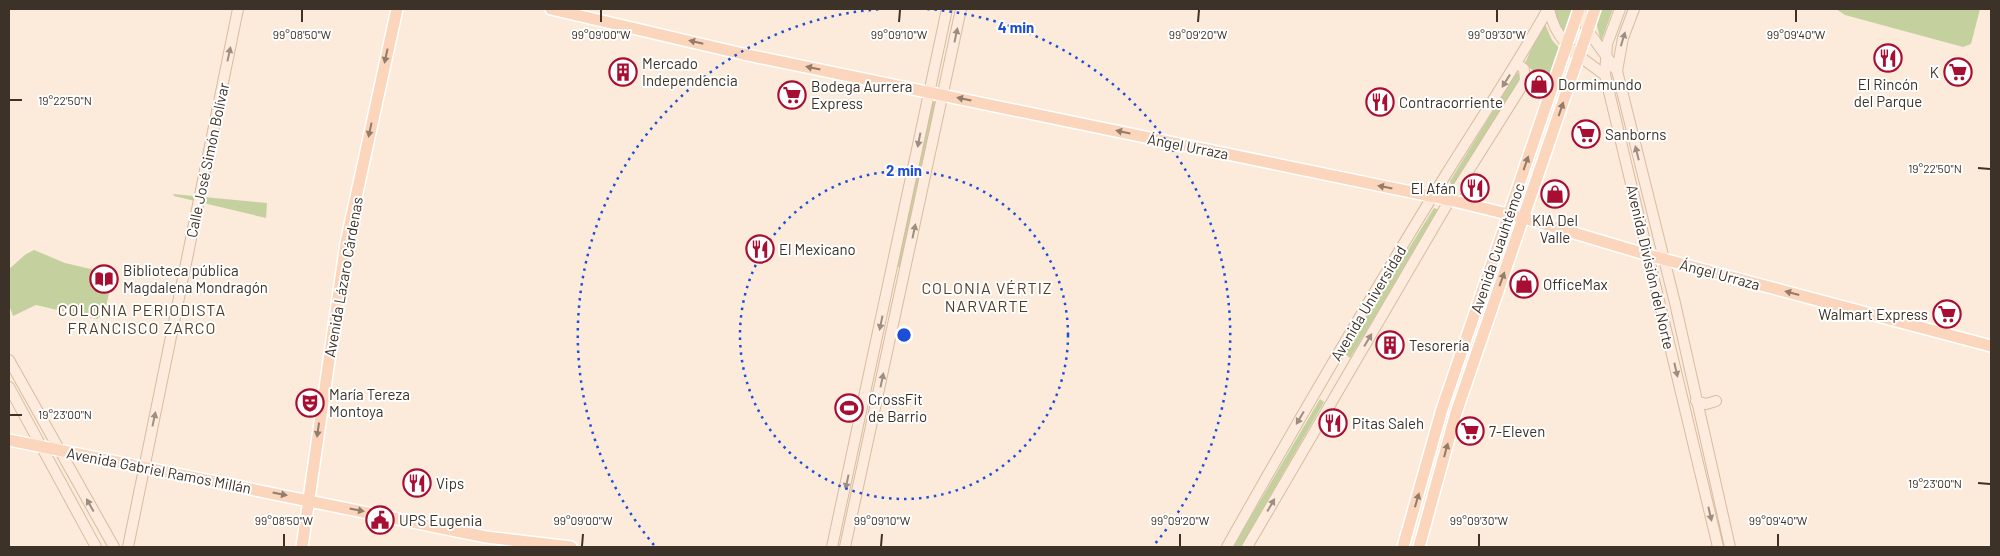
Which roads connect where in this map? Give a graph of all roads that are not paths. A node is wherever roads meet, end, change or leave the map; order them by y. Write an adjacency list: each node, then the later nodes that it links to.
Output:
1 (238, 9): 34 (main road, Calle José Simón Bolívar, one-way to 1)
2 (397, 9): 35 (main road, Avenida Lázaro Cárdenas, one-way to 35)
3 (551, 9): 18 (main road, one-way to 3)
4 (947, 9): 18 (main road)
5 (961, 9): 19 (main road, one-way to 5)
6 (1548, 9): 12 (main road); 15 (main road, Avenida Universidad)
7 (1579, 9): 11 (main road, Avenida División del Norte); 12 (main road, Avenida Cuauhtémoc)
8 (1595, 9): 11 (main road, Avenida Cuauhtémoc)
9 (1620, 9): 13 (main road)
10 (1634, 9): 16 (main road, one-way to 10)
11 (1588, 31): 13 (main road, Avenida División del Norte); 14 (main road, Avenida Cuauhtémoc)
12 (1567, 45): 14 (main road); 22 (main road, Avenida Cuauhtémoc, one-way to 12)
13 (1605, 54): 16 (main road, Avenida División del Norte); 17 (main road)
14 (1579, 56): 17 (main road); 23 (main road, Avenida Cuauhtémoc, one-way to 14)
15 (1517, 63): 20 (main road, Avenida Universidad, one-way to 20); 21 (main road, Avenida Universidad)
16 (1617, 71): 25 (main road, Avenida División del Norte, one-way to 16)
17 (1605, 75): 24 (main road, Avenida División del Norte)
18 (929, 92): 19 (main road, Ángel Urraza); 41 (main road, one-way to 41)
19 (943, 95): 20 (main road, Ángel Urraza, one-way to 19); 42 (main road, one-way to 19)
20 (1433, 197): 21 (main road, Ángel Urraza); 43 (main road, Avenida Universidad, one-way to 43)
21 (1450, 200): 22 (main road, Ángel Urraza); 44 (main road, Avenida Universidad, one-way to 21)
22 (1509, 214): 23 (main road, Ángel Urraza); 45 (main road, Avenida Cuauhtémoc, one-way to 22)
23 (1524, 218): 24 (main road, Ángel Urraza); 46 (main road, Avenida Cuauhtémoc, one-way to 23)
24 (1648, 255): 25 (main road, Ángel Urraza); 47 (main road, Avenida División del Norte, one-way to 47)
25 (1662, 259): 26 (main road, Ángel Urraza, one-way to 25); 29 (main road, Avenida División del Norte)
26 (1991, 346)
27 (9, 360): 33 (main road)
28 (9, 387): 32 (main road)
29 (1696, 400): 30 (main road); 48 (main road, Avenida División del Norte)
30 (1716, 401)
31 (9, 440): 32 (main road, Avenida Gabriel Ramos Millán)
32 (42, 447): 33 (main road, Avenida Gabriel Ramos Millán); 36 (main road)
33 (59, 450): 34 (main road, Avenida Gabriel Ramos Millán); 37 (main road, one-way to 33)
34 (144, 467): 35 (main road, Avenida Gabriel Ramos Millán, one-way to 35); 38 (main road, Calle José Simón Bolívar)
35 (309, 500): 39 (main road, Avenida Lázaro Cárdenas); 40 (main road, Avenida Gabriel Ramos Millán, one-way to 40)
36 (96, 547)
37 (114, 547)
38 (128, 547)
39 (302, 547)
40 (571, 547)
41 (832, 547)
42 (846, 547)
43 (1227, 547)
44 (1247, 547)
45 (1403, 547)
46 (1419, 547)
47 (1718, 547)
48 (1730, 547)

